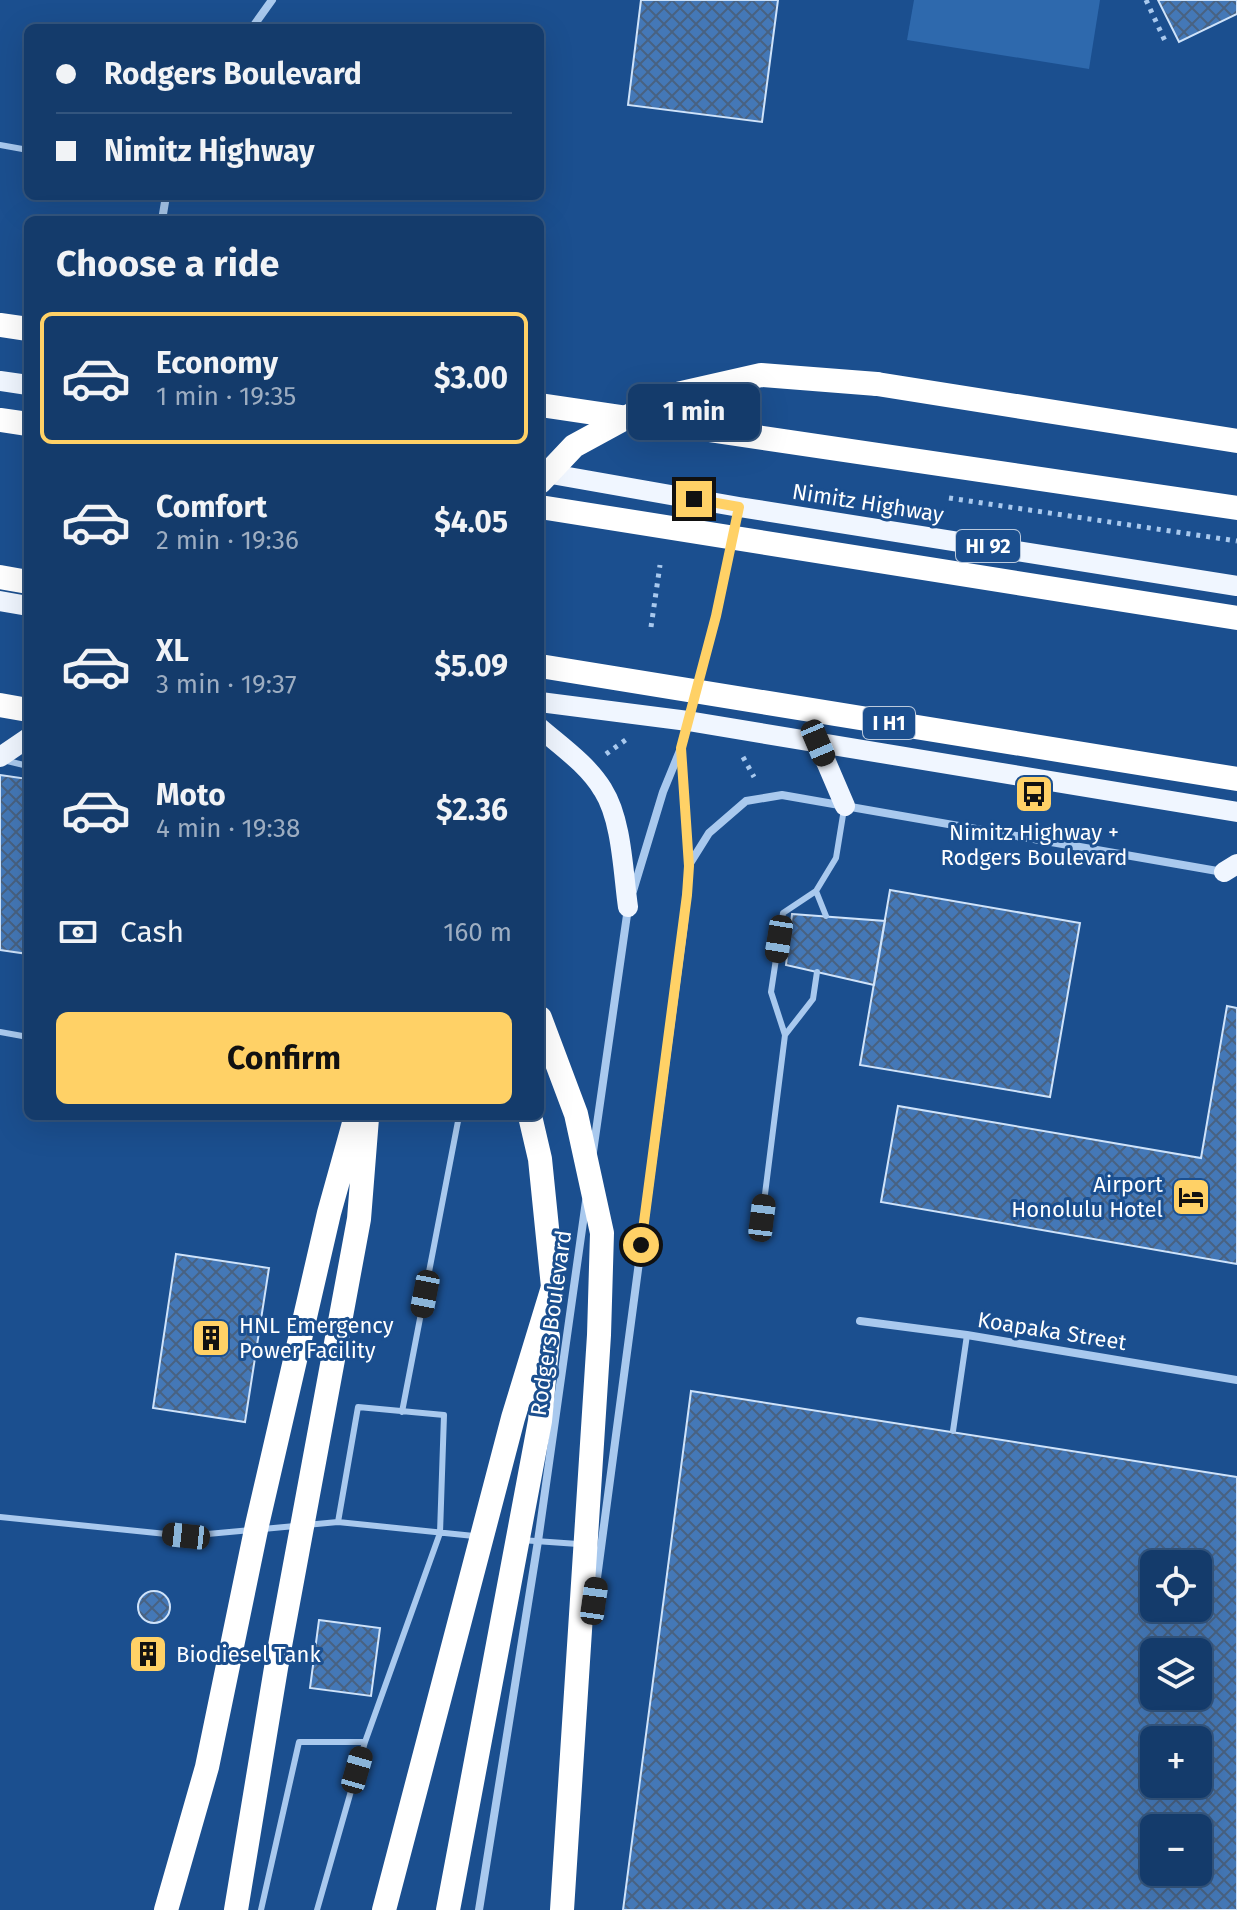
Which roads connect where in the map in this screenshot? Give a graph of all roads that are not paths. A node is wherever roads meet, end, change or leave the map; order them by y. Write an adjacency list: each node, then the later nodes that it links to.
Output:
1 (272, 0): 2 (street)
2 (255, 24)
3 (0, 145): 4 (lane)
4 (24, 149)
5 (0, 325): 6 (highway)
6 (24, 328)
7 (0, 381): 8 (main road)
8 (24, 384)
9 (544, 406): 17 (highway)
10 (0, 420): 11 (highway)
11 (24, 423)
12 (1237, 441): 14 (highway, bridge)
13 (544, 473): 15 (main road, Nimitz Highway / HI 92)
14 (544, 478)
15 (739, 507): 21 (main road, Nimitz Highway / HI 92); 29 (street, Rodgers Boulevard)
16 (544, 508): 24 (highway, bridge)
17 (1237, 508)
18 (24, 568): 19 (main road)
19 (0, 578): 20 (highway, bridge)
20 (24, 581)
21 (1237, 586)
22 (0, 601): 23 (main road)
23 (24, 605)
24 (1237, 618)
25 (544, 667): 36 (highway, I H1, bridge)
26 (544, 703): 29 (main road)
27 (0, 705): 28 (highway)
28 (24, 709)
29 (688, 721): 32 (main road); 33 (street, Rodgers Boulevard)
30 (544, 731): 42 (main road)
31 (24, 741): 34 (main road)
32 (818, 743): 37 (main road); 38 (main road)
33 (681, 748): 39 (street, Rodgers Boulevard); 42 (street, Rodgers Boulevard)
34 (0, 758): 35 (lane)
35 (24, 765)
36 (1237, 779)
37 (845, 806): 39 (street); 40 (street); 41 (lane)
38 (1237, 812)
39 (689, 866): 66 (street, Rodgers Boulevard)
40 (1233, 870)
41 (816, 891): 43 (lane); 47 (lane)
42 (628, 907): 65 (street, Rodgers Boulevard)
43 (826, 916)
44 (817, 972): 47 (lane)
45 (544, 1029): 68 (highway, bridge)
46 (0, 1032): 48 (lane)
47 (785, 1035): 53 (lane)
48 (24, 1036)
49 (355, 1120): 69 (highway, bridge)
50 (367, 1120): 70 (highway, bridge)
51 (458, 1120): 58 (lane)
52 (531, 1120): 54 (highway)
53 (762, 1218)
54 (553, 1287): 73 (highway, bridge); 74 (highway, bridge)
55 (860, 1321): 56 (street, Koapaka Street)
56 (967, 1335): 57 (street, Koapaka Street); 59 (lane)
57 (1237, 1380)
58 (402, 1412): 61 (lane); 62 (lane)
59 (953, 1431)
60 (0, 1517): 61 (lane)
61 (338, 1522): 62 (lane)
62 (440, 1533): 63 (lane); 67 (lane)
63 (495, 1538)
64 (509, 1539): 65 (lane)
65 (538, 1541): 66 (lane); 75 (street, Rodgers Boulevard)
66 (602, 1545): 68 (street, Rodgers Boulevard)
67 (365, 1742): 71 (lane); 72 (lane)
68 (557, 1902)
69 (166, 1910)
70 (236, 1910)
71 (261, 1910)
72 (317, 1910)
73 (384, 1910)
74 (448, 1910)
75 (479, 1910)

